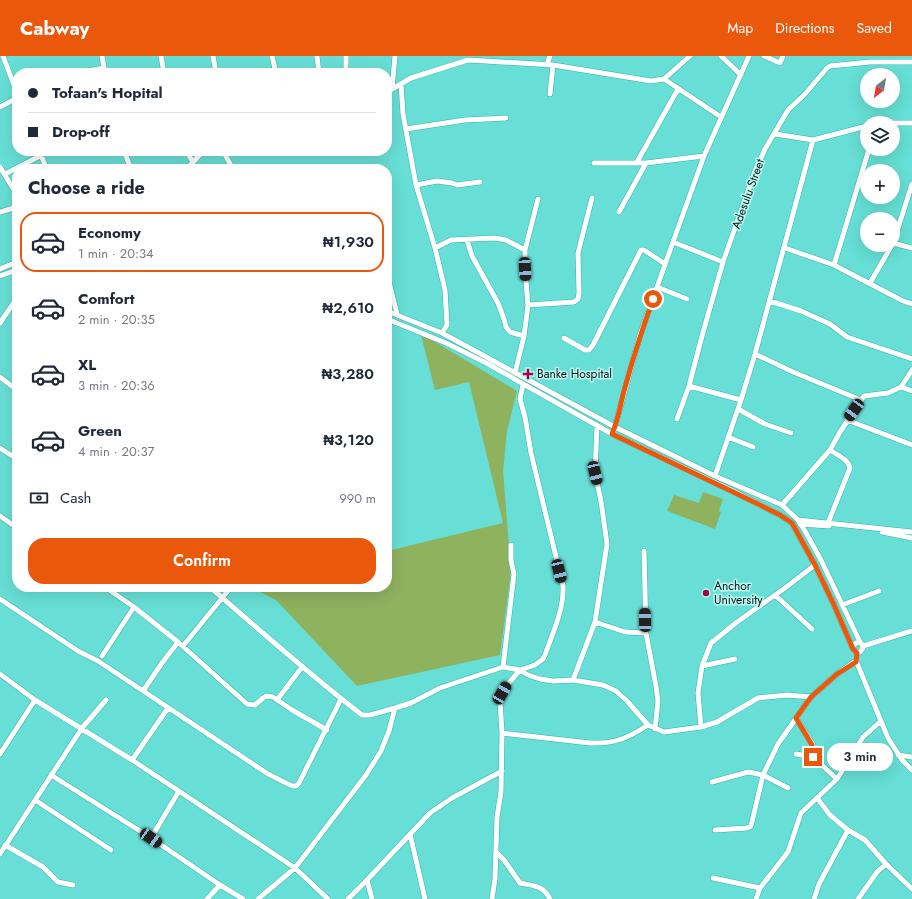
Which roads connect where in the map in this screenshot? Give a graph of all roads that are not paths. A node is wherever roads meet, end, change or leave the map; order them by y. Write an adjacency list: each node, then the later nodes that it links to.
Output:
1 (3, 56): 28 (street)
2 (102, 56): 19 (street)
3 (161, 56): 20 (street)
4 (213, 56): 21 (street)
5 (272, 56): 22 (street)
6 (317, 56): 23 (street)
7 (346, 56): 24 (street)
8 (394, 56): 25 (street)
9 (550, 56): 17 (street)
10 (690, 56): 27 (street)
11 (721, 56): 26 (street)
12 (750, 56): 26 (street)
13 (764, 56): 14 (street)
14 (783, 56)
15 (499, 58): 17 (street); 29 (street)
16 (912, 62): 41 (street, Adesulu Street)
17 (547, 64): 18 (street)
18 (553, 65): 27 (street); 32 (street)
19 (104, 68)
20 (163, 68)
21 (215, 68)
22 (275, 68)
23 (318, 68)
24 (346, 68)
25 (392, 74)
26 (741, 75): 35 (street)
27 (664, 79): 30 (street)
28 (12, 80)
29 (401, 84): 31 (street); 40 (street)
30 (678, 89): 35 (street); 49 (street)
31 (392, 90)
32 (550, 94)
33 (12, 101): 34 (street)
34 (0, 108)
35 (721, 117): 46 (street)
36 (506, 118): 40 (street)
37 (900, 123): 38 (street)
38 (912, 123)
39 (860, 128): 42 (street)
40 (406, 129): 58 (street)
41 (775, 134): 42 (street); 75 (street, Adesulu Street)
42 (813, 140): 71 (street)
43 (36, 156): 52 (street)
44 (189, 156): 48 (street)
45 (198, 156): 48 (street)
46 (704, 156): 51 (street); 68 (street)
47 (867, 156): 78 (street)
48 (193, 162)
49 (637, 162): 50 (street); 51 (street)
50 (594, 163)
51 (646, 163): 65 (street)
52 (22, 164)
53 (0, 166): 55 (street)
54 (12, 170): 55 (street)
55 (5, 174): 59 (street)
56 (480, 182): 58 (street)
57 (912, 184): 60 (street)
58 (416, 185): 70 (street)
59 (12, 186)
60 (911, 193): 66 (street)
61 (592, 198): 89 (street)
62 (538, 199): 73 (street)
63 (12, 208): 64 (street)
64 (0, 212)
65 (619, 212)
66 (900, 224)
67 (467, 240): 70 (street); 73 (street); 95 (street)
68 (673, 242): 75 (street); 77 (street)
69 (900, 245): 72 (street)
70 (435, 248): 94 (street)
71 (785, 248): 78 (street); 86 (street)
72 (912, 248)
73 (525, 250): 89 (street)
74 (888, 252): 82 (street)
75 (724, 262): 104 (street, Adesulu Street)
76 (12, 264): 79 (street)
77 (665, 264): 83 (street); 96 (street)
78 (834, 265): 82 (street)
79 (0, 269)
80 (12, 272): 81 (street)
81 (0, 276)
82 (870, 283): 88 (street)
83 (657, 287): 85 (street); 113 (street)
84 (392, 294): 91 (street)
85 (687, 299)
86 (770, 301): 97 (street); 98 (street)
87 (12, 304): 93 (street)
88 (912, 304)
89 (528, 305): 95 (street)
90 (392, 312): 91 (street)
91 (397, 314): 94 (street)
92 (392, 321): 102 (street)
93 (0, 323)
94 (442, 333): 100 (street)
95 (524, 336): 100 (street)
96 (564, 338)
97 (755, 354): 107 (street); 108 (street)
98 (912, 359)
99 (912, 370): 105 (street)
100 (515, 373): 113 (street)
101 (0, 378): 103 (street)
102 (523, 385): 112 (street); 157 (street)
103 (12, 386)
104 (689, 386): 107 (street); 110 (street, Adesulu Street)
105 (901, 387): 106 (street); 108 (street)
106 (912, 391)
107 (741, 400): 109 (street)
108 (861, 400): 111 (street)
109 (738, 409): 114 (street); 116 (street)
110 (677, 419)
111 (847, 420): 117 (street); 120 (street)
112 (597, 426): 115 (street); 142 (street)
113 (615, 427): 115 (street); 122 (street)
114 (791, 433)
115 (612, 434): 132 (street)
116 (728, 437): 118 (street); 122 (street)
117 (912, 445)
118 (753, 446)
119 (0, 448): 121 (street)
120 (830, 450): 123 (street); 126 (street)
121 (12, 456)
122 (715, 476): 123 (street)
123 (782, 506): 125 (street)
124 (0, 516): 127 (street)
125 (799, 522): 126 (street); 129 (street); 140 (street)
126 (828, 523): 128 (street)
127 (12, 524)
128 (912, 532)
129 (912, 538)
130 (511, 546): 155 (street)
131 (644, 551): 145 (street)
132 (815, 565): 137 (street); 149 (street)
133 (879, 591): 140 (street)
134 (112, 592): 141 (street)
135 (215, 592): 138 (street)
136 (227, 592): 138 (street)
137 (775, 595): 143 (street); 154 (street)
138 (222, 598): 148 (street); 156 (street)
139 (0, 599): 160 (street)
140 (842, 605): 147 (street)
141 (134, 607): 146 (street); 151 (street)
142 (595, 622): 145 (street); 159 (street)
143 (812, 629)
144 (912, 631): 147 (street)
145 (646, 633): 173 (street)
146 (178, 642): 148 (street); 160 (street)
147 (862, 644): 149 (street); 150 (street)
148 (183, 646): 165 (street)
149 (853, 646): 150 (street)
150 (857, 653): 153 (street)
151 (102, 656)
152 (735, 659): 154 (street)
153 (856, 662): 161 (street); 169 (street)
154 (702, 666): 171 (street)
155 (503, 667): 157 (street); 167 (street)
156 (302, 668): 162 (street); 165 (street)
157 (520, 670): 159 (street); 175 (street)
158 (0, 674): 163 (street)
159 (573, 680): 170 (street)
160 (143, 691): 166 (street)
161 (811, 697): 168 (street); 171 (street)
162 (341, 699): 167 (street); 174 (street)
163 (35, 700): 172 (street); 176 (street)
164 (106, 700): 172 (street)
165 (277, 700): 174 (street)
166 (168, 708): 174 (street); 181 (street)
167 (395, 708): 201 (street)
168 (796, 718): 179 (street); 185 (street)
169 (881, 721): 178 (street); 186 (street)
170 (648, 725): 173 (street); 175 (street)
171 (701, 727): 173 (street)
172 (82, 728): 181 (street); 184 (street)
173 (655, 729)
174 (326, 730)
175 (502, 733): 183 (street)
176 (0, 754)
177 (796, 754): 179 (street)
178 (898, 755): 180 (street); 182 (street)
179 (813, 757): 186 (street)
180 (912, 757)
181 (132, 760): 189 (street)
182 (912, 770)
183 (502, 771): 194 (street); 198 (street)
184 (52, 775): 191 (street); 195 (street)
185 (763, 775): 187 (street); 188 (street); 192 (street)
186 (837, 779): 190 (street)
187 (712, 782)
188 (788, 788)
189 (179, 791): 195 (street); 201 (street)
190 (817, 798): 193 (street); 206 (street)
191 (35, 800): 196 (street); 197 (street)
192 (715, 830)
193 (848, 830): 200 (street); 218 (street)
194 (410, 834): 203 (street); 214 (street)
195 (151, 838): 205 (street)
196 (5, 845): 199 (street); 204 (street)
197 (111, 850)
198 (496, 852): 215 (street); 216 (street)
199 (0, 854)
200 (886, 864): 207 (street); 219 (street)
201 (295, 868): 210 (street); 211 (street)
202 (713, 878): 206 (street)
203 (367, 880): 212 (street); 213 (street)
204 (73, 885)
205 (220, 885): 208 (street); 209 (street)
206 (760, 888): 217 (street)
207 (912, 888)
208 (207, 899)
209 (243, 899)
210 (258, 899)
211 (328, 899)
212 (348, 899)
213 (372, 899)
214 (425, 899)
215 (492, 899)
216 (550, 899)
217 (756, 899)
218 (814, 899)
219 (858, 899)

